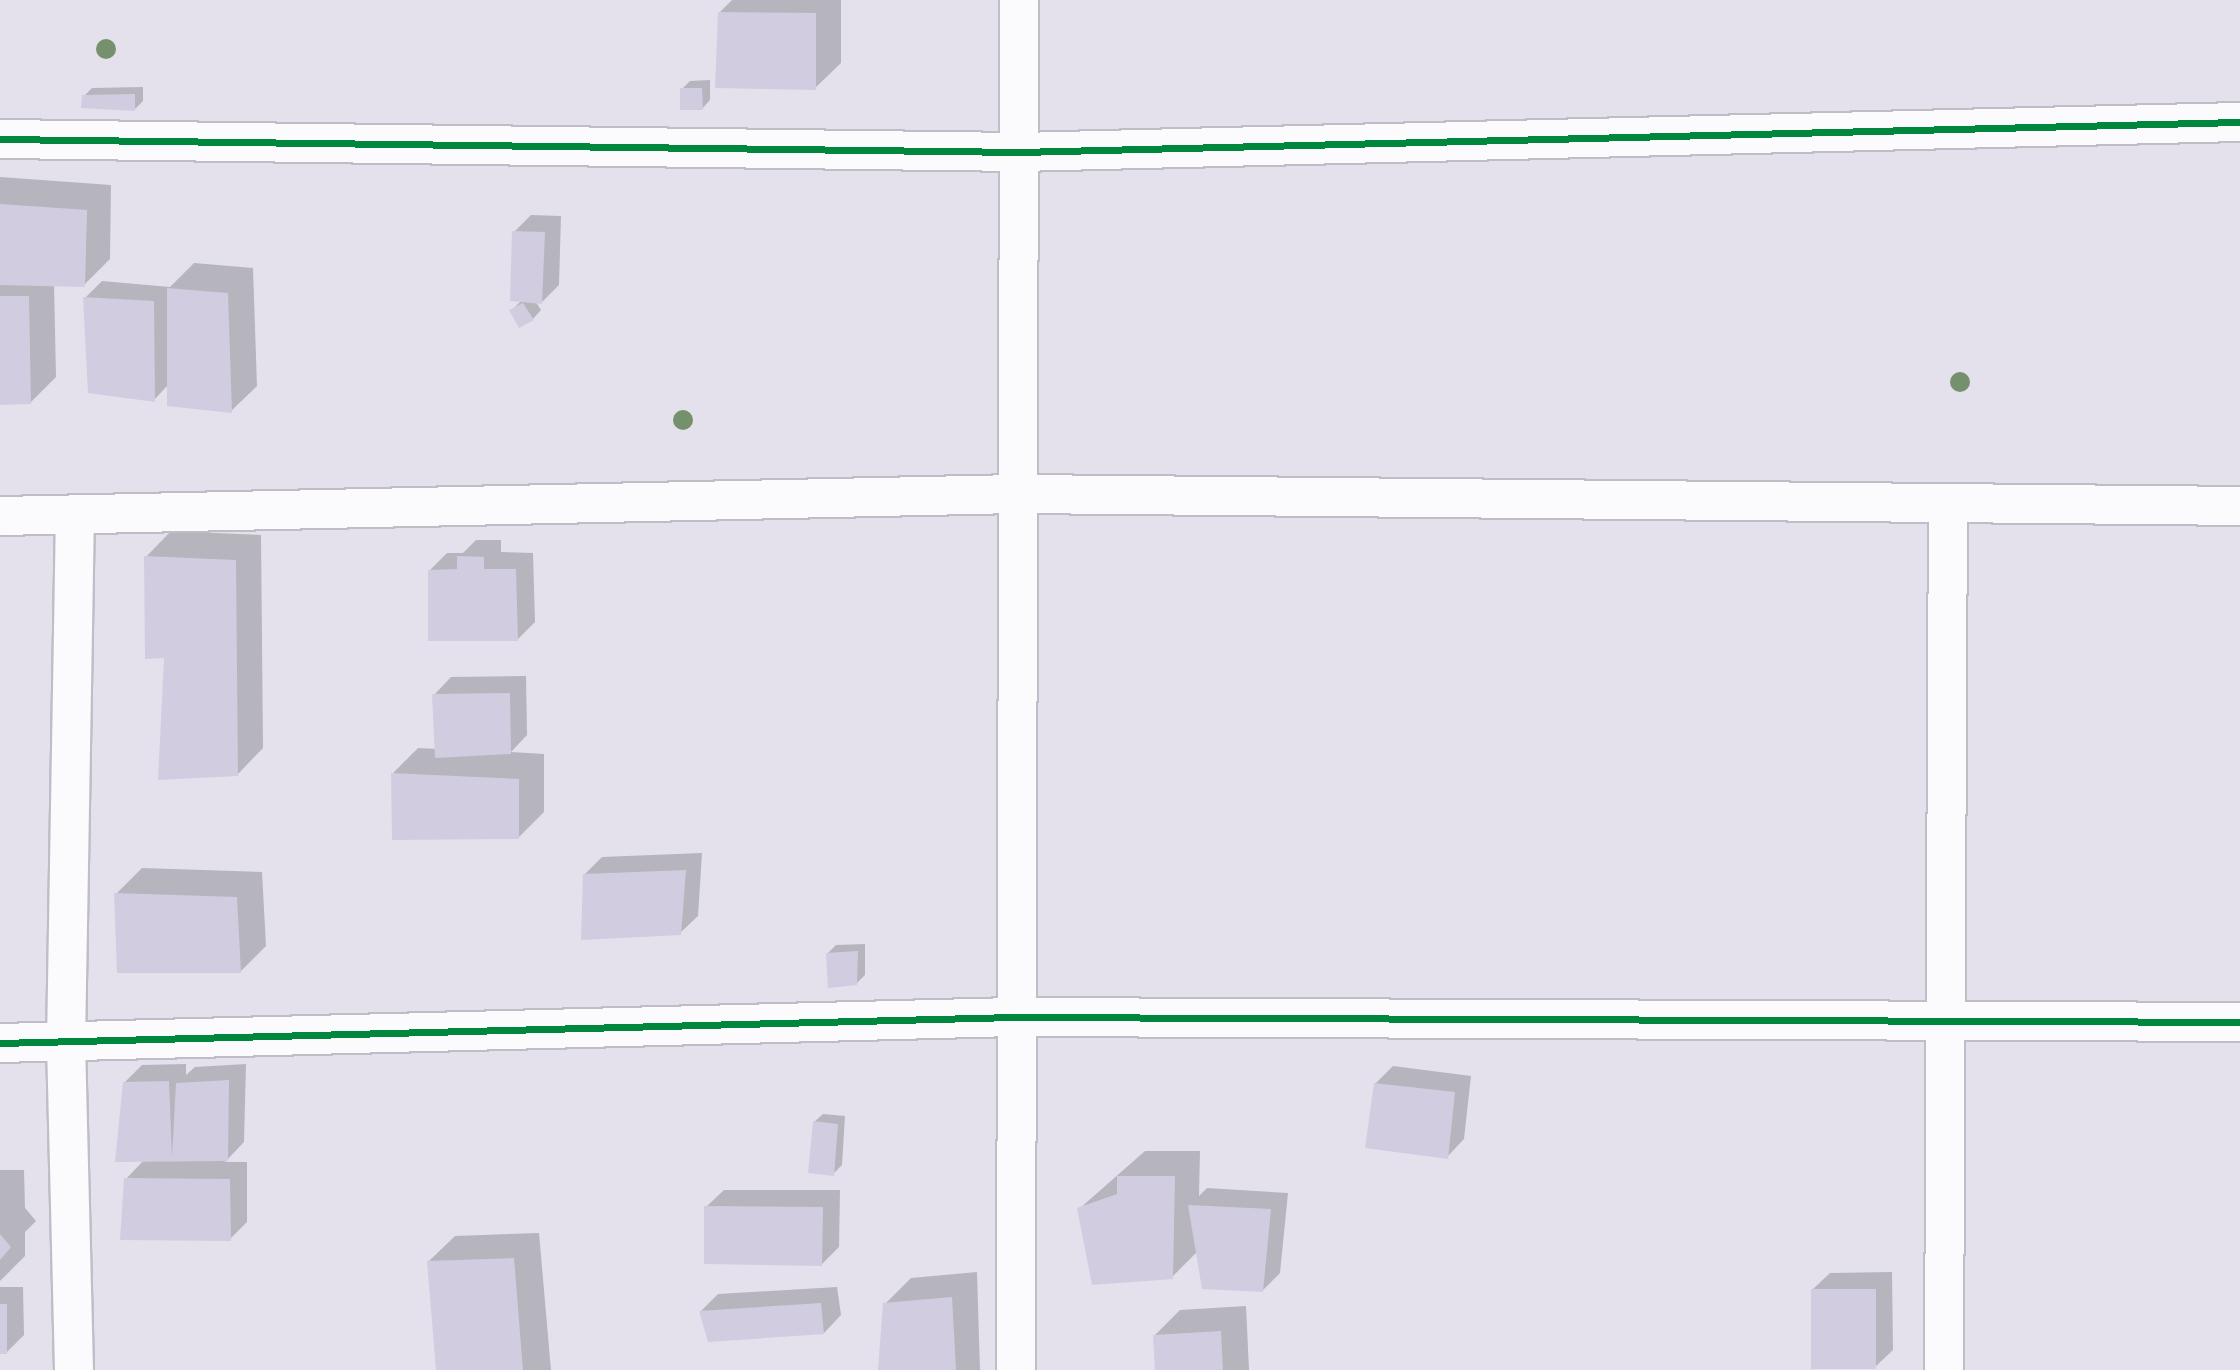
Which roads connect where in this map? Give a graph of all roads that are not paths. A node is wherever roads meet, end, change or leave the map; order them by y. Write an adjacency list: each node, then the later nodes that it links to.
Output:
1 (1018, 0): 4 (street)
2 (2240, 122): 4 (street)
3 (0, 139): 4 (street)
4 (1020, 152): 5 (street)
5 (1020, 494): 6 (street); 8 (street); 10 (street)
6 (1948, 503): 7 (street); 11 (street)
7 (2240, 506)
8 (75, 514): 9 (street); 14 (street)
9 (0, 516)
10 (1014, 1017): 11 (street); 14 (street); 16 (street)
11 (1949, 1021): 12 (street); 17 (street)
12 (2240, 1022)
13 (0, 1043): 14 (street)
14 (66, 1043): 15 (street)
15 (75, 1370)
16 (1016, 1370)
17 (1944, 1370)

